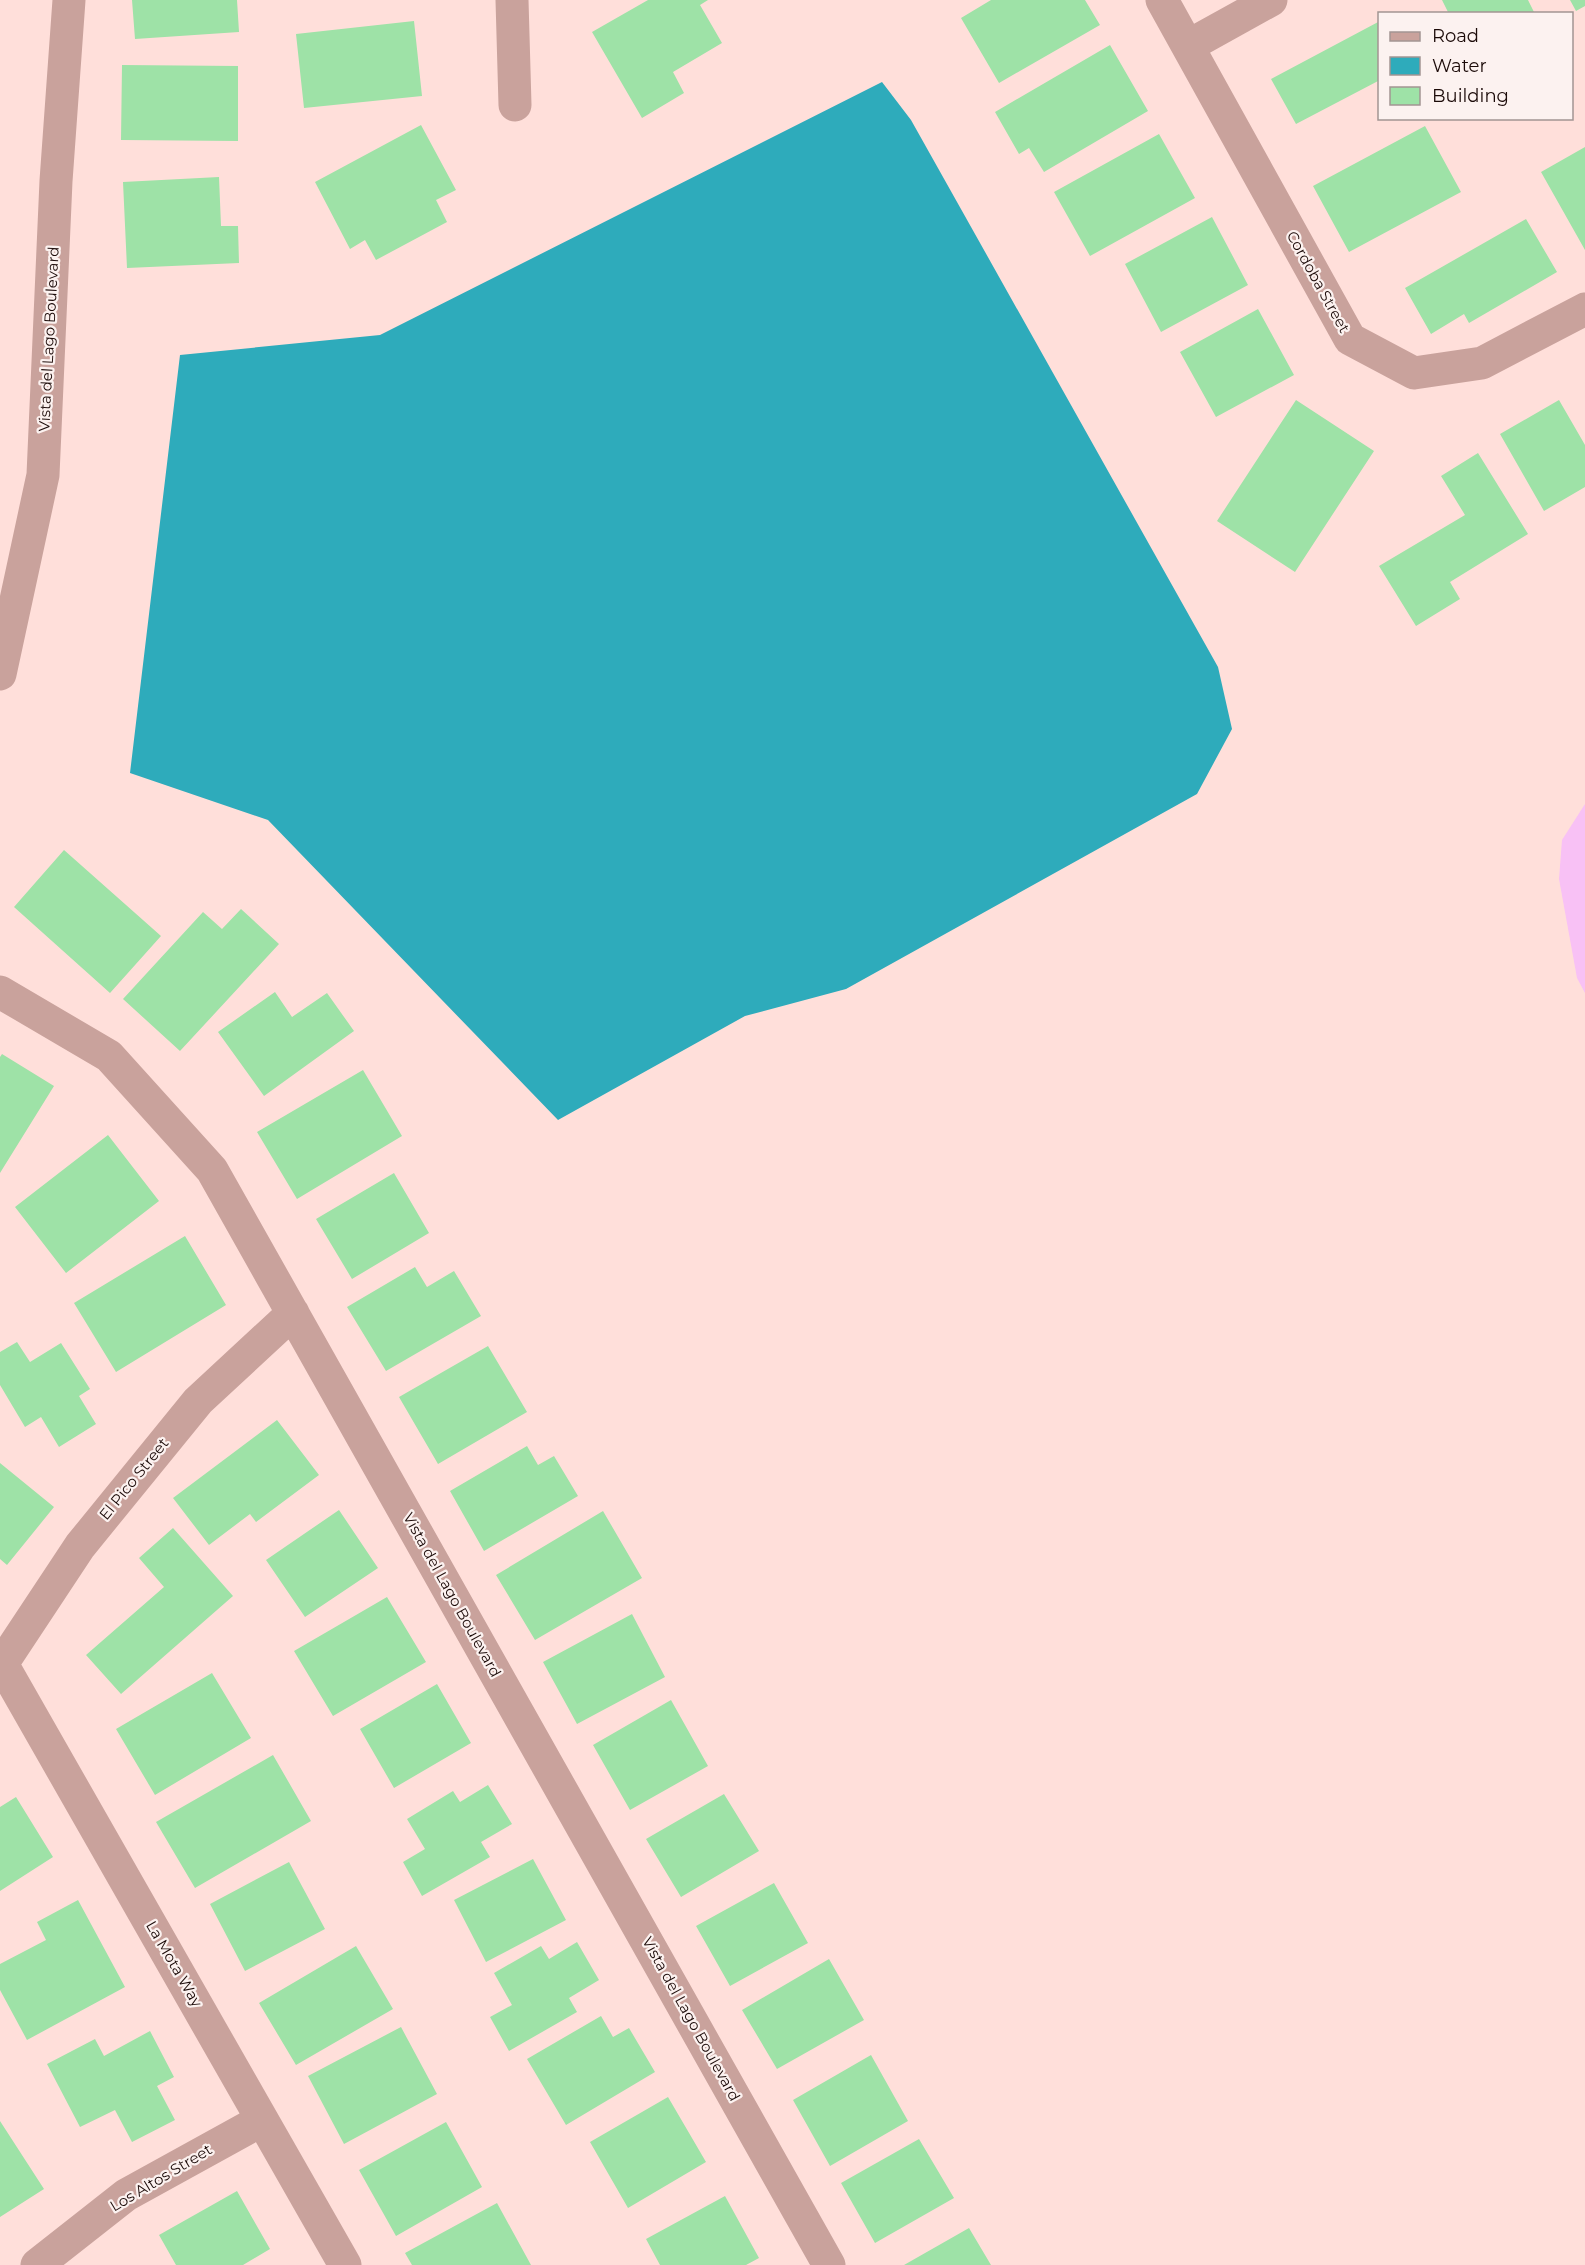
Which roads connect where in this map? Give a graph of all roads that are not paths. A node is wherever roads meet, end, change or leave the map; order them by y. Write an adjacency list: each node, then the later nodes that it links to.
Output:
1 (69, 0): 8 (street, Vista del Lago Boulevard)
2 (512, 0): 6 (street)
3 (1162, 0): 5 (street, Cordoba Street)
4 (1271, 0): 5 (street)
5 (1188, 46): 7 (street, Cordoba Street)
6 (515, 105)
7 (1585, 309)
8 (0, 674)
9 (0, 992): 10 (street, Vista del Lago Boulevard)
10 (293, 1313): 11 (street, El Pico Street); 15 (street, Vista del Lago Boulevard)
11 (1, 1665): 12 (street, La Mota Way)
12 (262, 2120): 13 (street, Los Altos Street); 14 (street, La Mota Way)
13 (37, 2265)
14 (345, 2265)
15 (830, 2265)

